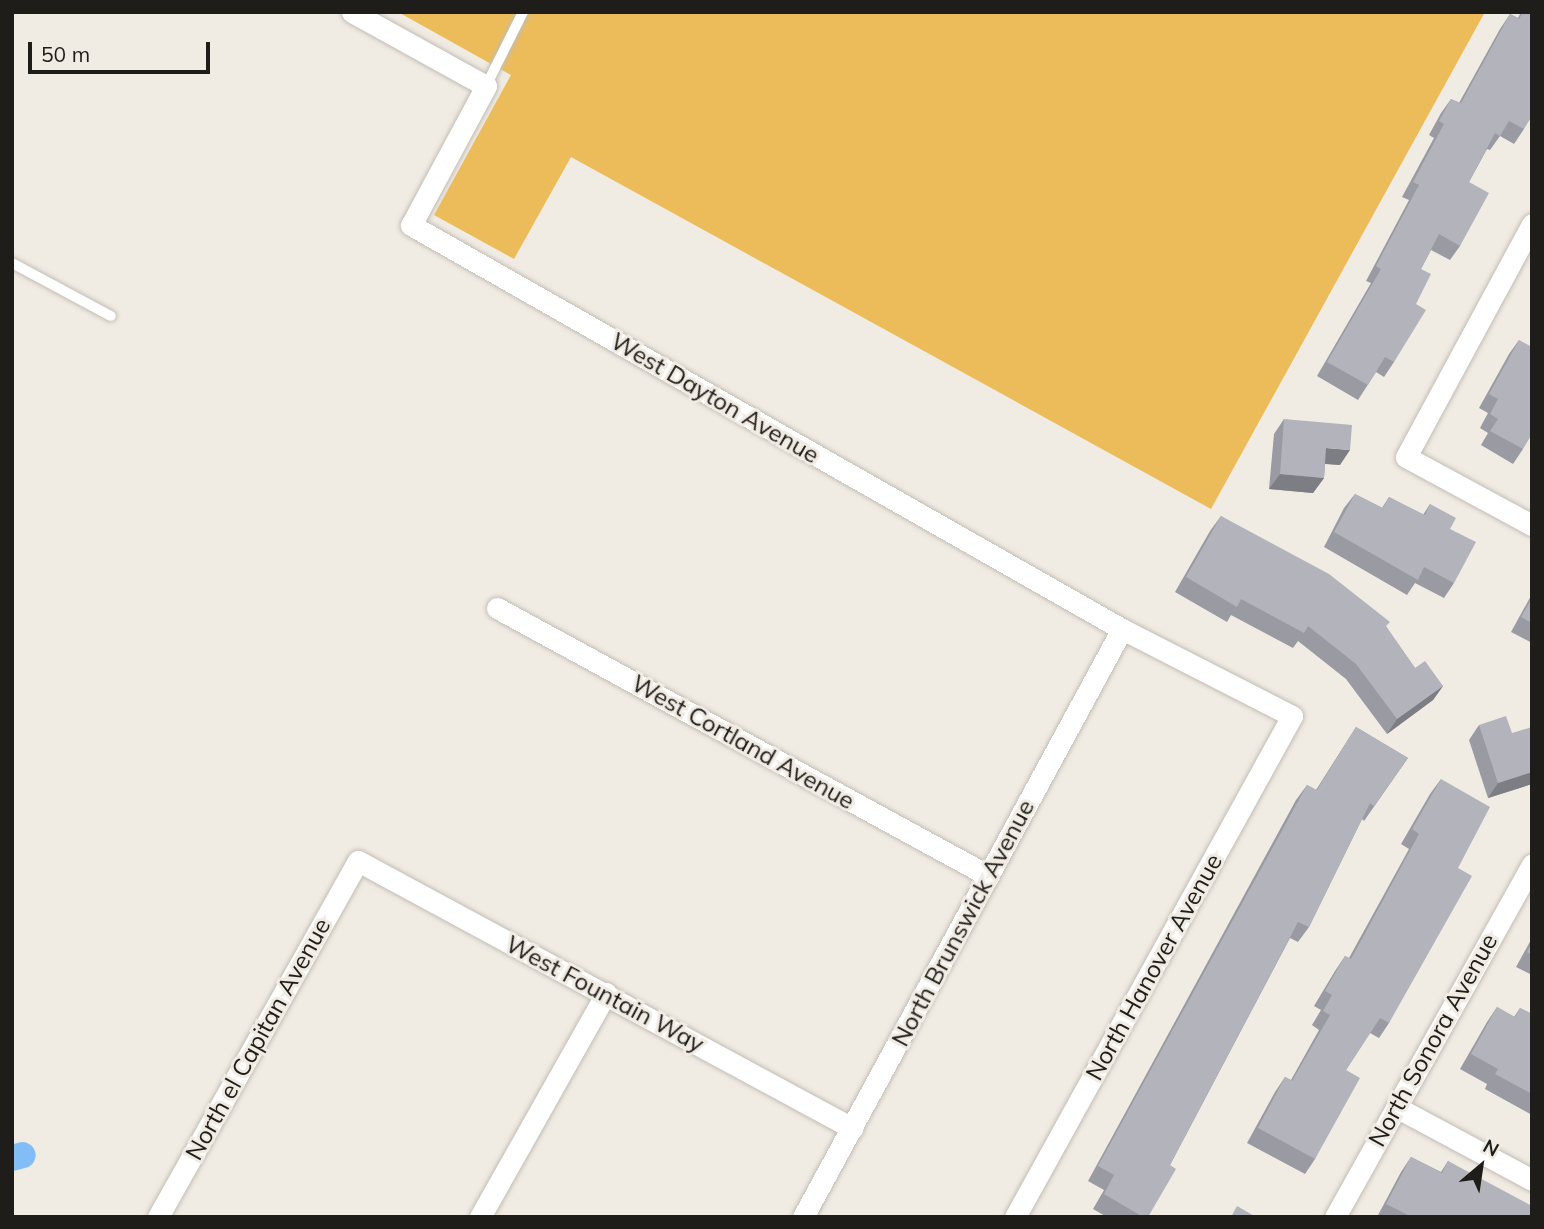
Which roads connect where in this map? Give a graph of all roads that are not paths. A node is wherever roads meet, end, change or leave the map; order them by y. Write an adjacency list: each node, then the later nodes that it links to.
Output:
1 (352, 12): 3 (street)
2 (523, 12): 3 (lane)
3 (485, 86): 9 (street, West Dayton Avenue)
4 (1532, 224): 7 (street)
5 (12, 262): 6 (lane)
6 (111, 316)
7 (1532, 525)
8 (497, 608): 13 (street, West Cortland Avenue)
9 (1122, 629): 10 (street, West Dayton Avenue); 13 (street, North Brunswick Avenue)
10 (1292, 716): 18 (street, North Hanover Avenue)
11 (358, 861): 14 (street, West Fountain Way); 19 (street, North el Capitan Avenue)
12 (1532, 864): 15 (street, North Sonora Avenue)
13 (989, 877): 16 (street, North Brunswick Avenue)
14 (606, 993): 16 (street, West Fountain Way); 20 (street)
15 (1396, 1107): 17 (street); 22 (street, North Sonora Avenue)
16 (852, 1128): 21 (street, North Brunswick Avenue)
17 (1532, 1180)
18 (1023, 1214)
19 (158, 1217)
20 (480, 1217)
21 (803, 1217)
22 (1335, 1217)

